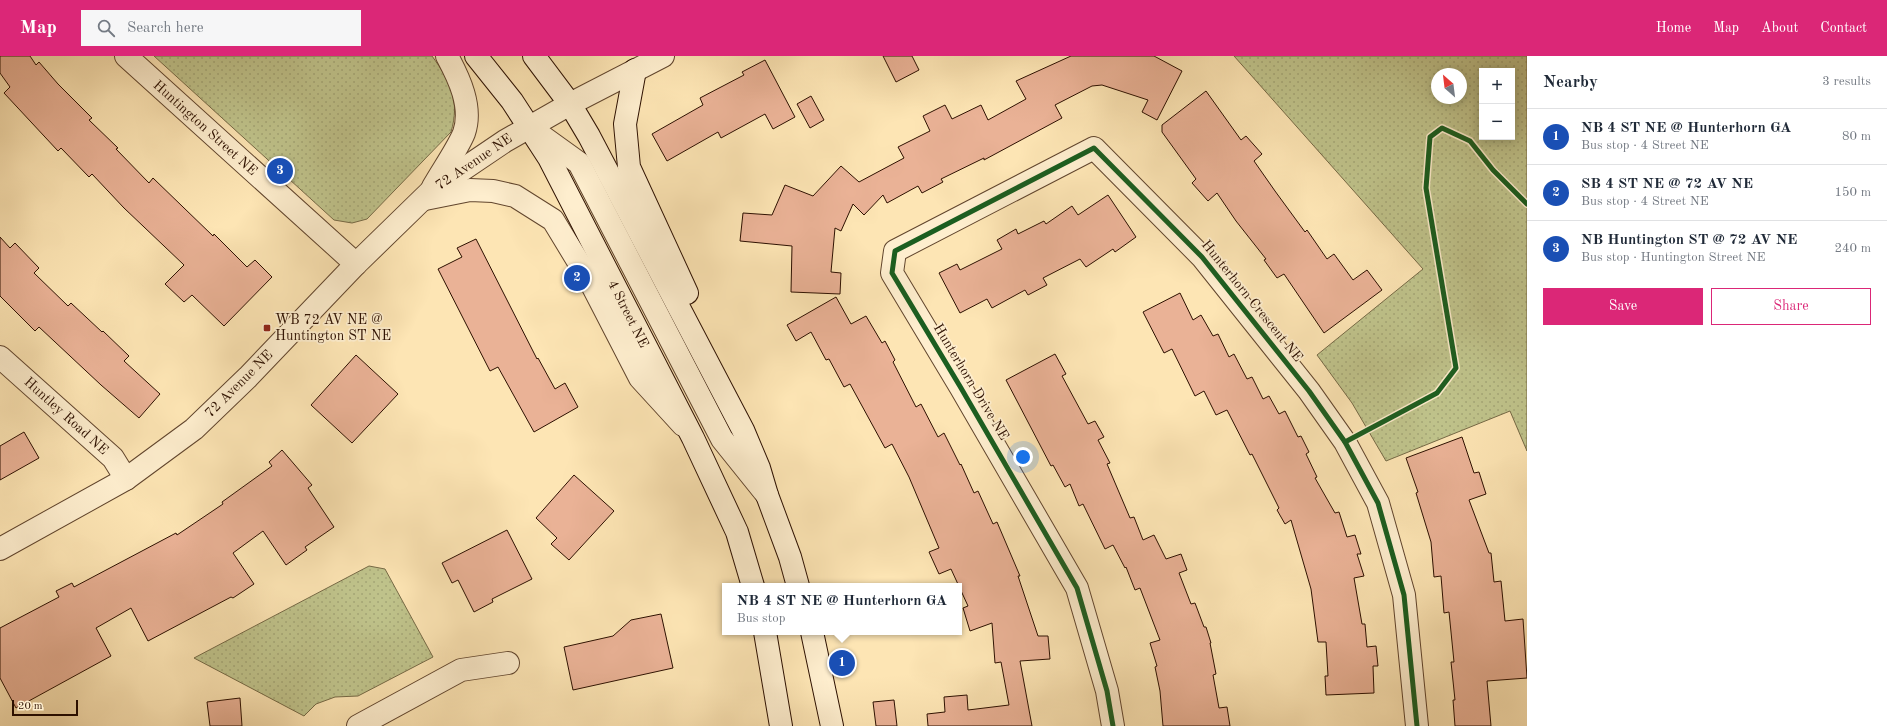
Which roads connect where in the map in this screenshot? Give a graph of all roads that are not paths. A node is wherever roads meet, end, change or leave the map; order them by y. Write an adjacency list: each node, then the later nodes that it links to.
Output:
1 (126, 56): 10 (street, Huntington Street NE)
2 (447, 56): 9 (street)
3 (476, 56): 8 (street, 4 Street NE)
4 (534, 56): 7 (street)
5 (663, 56): 6 (street, 72 Avenue NE)
6 (635, 70): 7 (street, 72 Avenue NE); 13 (street)
7 (570, 104): 8 (street, 72 Avenue NE); 13 (street)
8 (529, 127): 9 (street, 72 Avenue NE); 14 (street, 4 Street NE); 16 (street)
9 (427, 195): 10 (street, 72 Avenue NE); 14 (street)
10 (356, 264): 15 (street, 72 Avenue NE)
11 (892, 273): 26 (street, Hunterhorn Drive NE); 27 (street, Hunterhorn Crescent NE)
12 (0, 357): 15 (street, Huntley Road NE)
13 (737, 419): 16 (street)
14 (686, 428): 18 (street, 4 Street NE)
15 (126, 479): 17 (street, 72 Avenue NE)
16 (767, 495): 19 (street)
17 (0, 549)
18 (752, 583)
19 (797, 583)
20 (766, 635): 24 (street)
21 (813, 635): 25 (street)
22 (508, 663): 23 (street)
23 (358, 726)
24 (781, 726)
25 (832, 726)
26 (1113, 726)
27 (1417, 726)

